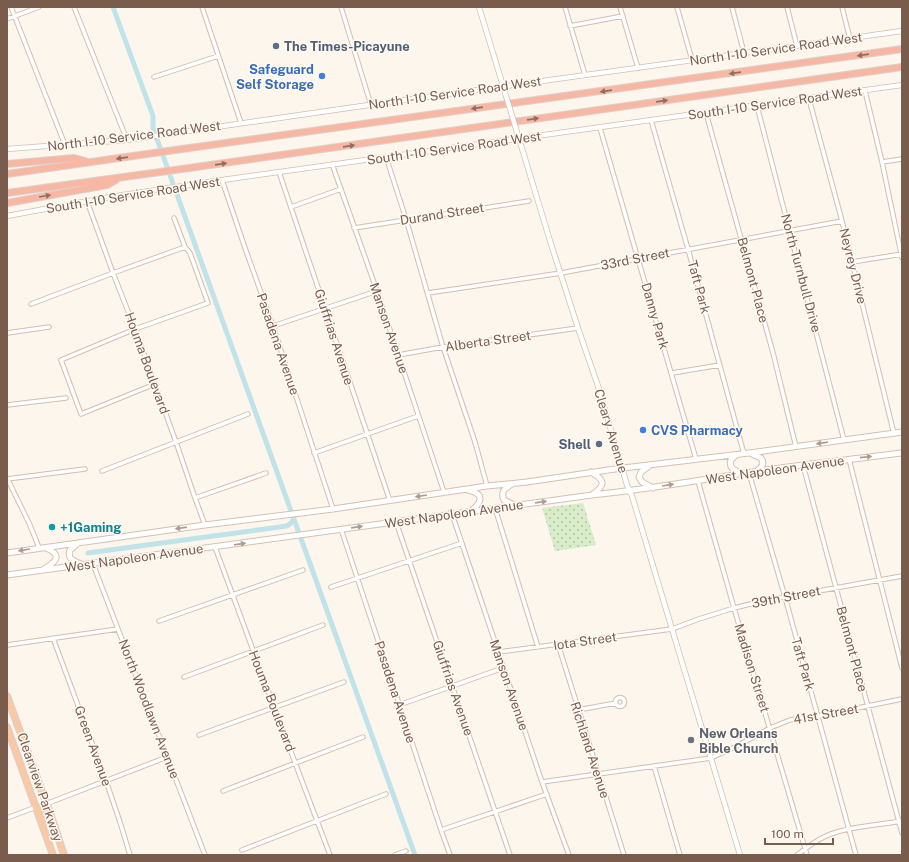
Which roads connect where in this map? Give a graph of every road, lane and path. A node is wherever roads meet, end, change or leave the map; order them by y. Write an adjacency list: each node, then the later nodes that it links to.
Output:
1 (10, 7): 13 (street)
2 (39, 7): 13 (street)
3 (74, 7): 37 (street)
4 (202, 7): 22 (street)
5 (341, 7): 31 (street)
6 (480, 7): 69 (street, Cleary Avenue, bridge)
7 (565, 7): 16 (street)
8 (620, 7): 14 (street)
9 (678, 7): 23 (street)
10 (732, 7): 21 (street)
11 (787, 7): 19 (street)
12 (842, 7): 18 (street)
13 (14, 16): 15 (street); 38 (street)
14 (623, 16): 16 (street); 25 (street)
15 (7, 19)
16 (570, 26): 26 (street)
17 (902, 31): 18 (street, North I-10 Service Road West)
18 (850, 39): 19 (street, North I-10 Service Road West)
19 (797, 46): 21 (street, North I-10 Service Road West)
20 (902, 49): 42 (highway, one-way to 42)
21 (744, 53): 23 (street, North I-10 Service Road West)
22 (218, 56): 27 (street); 35 (street)
23 (692, 60): 25 (street, North I-10 Service Road West)
24 (902, 67): 48 (highway, one-way to 24)
25 (638, 68): 26 (street, North I-10 Service Road West)
26 (585, 75): 31 (street, North I-10 Service Road West)
27 (154, 78)
28 (902, 85): 29 (street, South I-10 Service Road West)
29 (866, 91): 30 (street, South I-10 Service Road West); 43 (street)
30 (809, 99): 32 (street, South I-10 Service Road West); 59 (street, Neyrey Drive)
31 (371, 105): 35 (street, North I-10 Service Road West)
32 (757, 106): 33 (street, South I-10 Service Road West); 61 (street, North Turnbull Drive)
33 (706, 113): 34 (street, South I-10 Service Road West); 62 (street, Belmont Place)
34 (651, 120): 36 (street, South I-10 Service Road West); 64 (street, Taft Park)
35 (241, 123): 37 (street, North I-10 Service Road West)
36 (600, 128): 40 (street, South I-10 Service Road West); 66 (street, Danny Park)
37 (127, 140): 38 (street, North I-10 Service Road West)
38 (65, 145): 39 (street, North I-10 Service Road West)
39 (7, 149)
40 (386, 157): 45 (street, South I-10 Service Road West); 58 (street)
41 (902, 159): 43 (street)
42 (89, 162): 44 (highway); 47 (highway)
43 (882, 162): 65 (street)
44 (7, 164)
45 (332, 164): 46 (street, South I-10 Service Road West); 50 (street, Manson Avenue)
46 (279, 172): 49 (street, South I-10 Service Road West); 55 (street, Giuffrias Avenue)
47 (7, 174)
48 (120, 178): 51 (highway); 54 (highway, one-way to 48)
49 (222, 180): 52 (street, South I-10 Service Road West); 74 (street, Pasadena Avenue)
50 (341, 190): 55 (street); 60 (street, Manson Avenue)
51 (7, 193)
52 (87, 201): 56 (street, South I-10 Service Road West); 68 (street, Houma Boulevard)
53 (529, 201): 58 (street, Durand Street)
54 (7, 203)
55 (291, 207): 73 (street, Giuffrias Avenue)
56 (7, 216)
57 (174, 218): 63 (street)
58 (406, 219): 60 (street, Durand Street); 71 (street)
59 (842, 221): 61 (street, 33rd Street); 67 (street, Neyrey Drive)
60 (354, 228): 70 (street, Manson Avenue)
61 (790, 231): 62 (street, 33rd Street); 91 (street, North Turnbull Drive)
62 (742, 239): 64 (street, 33rd Street); 93 (street, Belmont Place)
63 (185, 247): 68 (street); 77 (street)
64 (688, 249): 66 (street, 33rd Street); 81 (street, Taft Park)
65 (902, 256): 67 (street)
66 (638, 258): 69 (street, 33rd Street); 82 (street, Danny Park)
67 (852, 262): 90 (street, Neyrey Drive)
68 (113, 273): 72 (street); 77 (street, Houma Boulevard)
69 (561, 273): 71 (street, 33rd Street); 76 (street, Cleary Avenue)
70 (377, 291): 73 (street); 80 (street, Manson Avenue)
71 (428, 293): 79 (street)
72 (30, 304)
73 (325, 309): 74 (street); 89 (street, Giuffrias Avenue)
74 (273, 326): 94 (street, Pasadena Avenue)
75 (49, 327): 78 (street)
76 (578, 328): 79 (street, Alberta Street); 102 (street, Cleary Avenue)
77 (136, 329): 83 (street, Houma Boulevard); 83 (street)
78 (7, 333)
79 (444, 347): 80 (street, Alberta Street); 113 (street)
80 (398, 355): 87 (street, Manson Avenue)
81 (720, 365): 82 (street); 95 (street, Taft Park)
82 (672, 373): 98 (street, Danny Park)
83 (155, 384): 92 (street, Houma Boulevard)
84 (66, 398): 85 (street)
85 (7, 405)
86 (248, 414): 92 (street)
87 (418, 416): 89 (street); 117 (street, Manson Avenue)
88 (902, 432): 90 (main road, West Napoleon Avenue)
89 (367, 434): 94 (street); 120 (street, Giuffrias Avenue)
90 (894, 434): 91 (main road, West Napoleon Avenue)
91 (844, 440): 93 (main road, West Napoleon Avenue, one-way to 93)
92 (176, 442): 105 (street); 119 (street, Houma Boulevard)
93 (796, 447): 95 (main road, West Napoleon Avenue)
94 (314, 453): 123 (street, Pasadena Avenue)
95 (747, 454): 97 (main road, West Napoleon Avenue); 104 (main road)
96 (901, 454): 99 (main road, West Napoleon Avenue, one-way to 96)
97 (737, 455): 98 (main road, West Napoleon Avenue); 109 (main road)
98 (696, 459): 100 (main road, West Napoleon Avenue)
99 (849, 459): 101 (main road, West Napoleon Avenue); 142 (street)
100 (650, 465): 102 (main road, West Napoleon Avenue); 114 (main road)
101 (803, 465): 104 (main road, West Napoleon Avenue); 144 (street, Belmont Place)
102 (623, 468): 106 (main road, West Napoleon Avenue); 116 (street, Cleary Avenue)
103 (85, 469): 110 (street)
104 (756, 471): 108 (main road, West Napoleon Avenue)
105 (102, 472)
106 (591, 472): 112 (main road, West Napoleon Avenue); 118 (main road)
107 (266, 473): 119 (street)
108 (749, 473): 109 (main road, West Napoleon Avenue); 146 (street, Taft Park)
109 (740, 474): 111 (main road, West Napoleon Avenue)
110 (7, 478): 131 (street)
111 (698, 481): 114 (main road, West Napoleon Avenue, one-way to 111); 147 (street, Madison Street)
112 (512, 483): 113 (main road, West Napoleon Avenue); 121 (main road)
113 (487, 486): 115 (main road, West Napoleon Avenue)
114 (654, 488): 116 (main road, West Napoleon Avenue)
115 (466, 489): 117 (main road, West Napoleon Avenue); 124 (main road)
116 (630, 491): 118 (main road, West Napoleon Avenue); 151 (street, Cleary Avenue)
117 (444, 492): 120 (main road, West Napoleon Avenue, one-way to 120)
118 (592, 495): 121 (main road, West Napoleon Avenue, one-way to 118)
119 (195, 498): 127 (street, Houma Boulevard)
120 (390, 501): 123 (main road, West Napoleon Avenue)
121 (515, 506): 122 (main road, West Napoleon Avenue)
122 (495, 508): 124 (main road, West Napoleon Avenue); 155 (street)
123 (333, 509): 127 (main road, West Napoleon Avenue)
124 (470, 511): 125 (main road, West Napoleon Avenue)
125 (451, 513): 126 (main road, West Napoleon Avenue); 130 (street, Manson Avenue)
126 (396, 522): 128 (main road, West Napoleon Avenue, one-way to 126); 134 (street, Giuffrias Avenue)
127 (205, 525): 129 (main road, West Napoleon Avenue, one-way to 129)
128 (341, 529): 132 (main road, West Napoleon Avenue, one-way to 128); 141 (street, Pasadena Avenue)
129 (79, 542): 131 (main road, West Napoleon Avenue); 136 (main road)
130 (462, 543): 134 (street); 157 (street, Manson Avenue)
131 (42, 547): 133 (main road, West Napoleon Avenue, one-way to 133); 137 (main road)
132 (215, 547): 135 (main road, West Napoleon Avenue); 145 (street, Houma Boulevard)
133 (7, 553)
134 (409, 561): 141 (street); 162 (street, Giuffrias Avenue)
135 (92, 564): 136 (main road, West Napoleon Avenue); 150 (street, North Woodlawn Avenue)
136 (83, 565): 137 (main road, West Napoleon Avenue)
137 (42, 570): 139 (main road, West Napoleon Avenue)
138 (303, 570): 145 (street)
139 (7, 575)
140 (902, 576): 142 (street, 39th Street)
141 (358, 578): 143 (street); 166 (street, Pasadena Avenue)
142 (880, 580): 144 (street, 39th Street); 159 (street)
143 (331, 588)
144 (836, 588): 146 (street, 39th Street); 167 (street, Belmont Place)
145 (232, 595): 148 (street); 156 (street, Houma Boulevard)
146 (785, 597): 147 (street, 39th Street); 170 (street, Taft Park)
147 (734, 608): 151 (street, 39th Street); 172 (street, Madison Street)
148 (159, 621)
149 (323, 625): 156 (street)
150 (118, 629): 152 (street); 175 (street, North Woodlawn Avenue)
151 (672, 629): 153 (street, Iota Street); 176 (street, Cleary Avenue)
152 (53, 638): 154 (street); 180 (street, Green Avenue)
153 (558, 644): 155 (street, Iota Street); 169 (street, Richland Avenue)
154 (7, 645)
155 (538, 647): 157 (street, Iota Street)
156 (253, 652): 160 (street); 168 (street, Houma Boulevard)
157 (498, 652): 158 (street, Manson Avenue)
158 (504, 668): 162 (street); 181 (street, Manson Avenue)
159 (902, 668)
160 (184, 678)
161 (344, 682): 168 (street)
162 (452, 686): 166 (street); 188 (street, Giuffrias Avenue)
163 (7, 696): 186 (highway, Clearview Parkway)
164 (902, 699): 167 (street, 41st Street)
165 (616, 703): 169 (street)
166 (399, 705): 193 (street, Pasadena Avenue)
167 (868, 706): 170 (street, 41st Street); 191 (street, Belmont Place)
168 (274, 708): 173 (street); 177 (street, Houma Boulevard)
169 (578, 710): 179 (street, Richland Avenue)
170 (818, 716): 172 (street, 41st Street); 194 (street, Taft Park)
171 (7, 727): 182 (highway, Clearview Parkway)
172 (770, 728): 176 (street, 41st Street); 196 (street, Madison Street)
173 (199, 735)
174 (363, 737): 177 (street)
175 (168, 757): 180 (street); 202 (street, North Woodlawn Avenue)
176 (711, 758): 178 (street, 41st Street); 210 (street, Cleary Avenue)
177 (295, 763): 183 (street); 190 (street, Houma Boulevard)
178 (654, 766): 179 (street, 41st Street); 209 (street)
179 (598, 774): 181 (street, 41st Street); 208 (street, Richland Avenue)
180 (106, 781): 186 (street); 201 (street, Green Avenue)
181 (542, 782): 185 (street, Manson Avenue)
182 (29, 788): 186 (highway); 187 (highway, Clearview Parkway)
183 (223, 790)
184 (386, 794): 190 (street)
185 (547, 794): 188 (street); 207 (street, Manson Avenue)
186 (46, 804): 192 (highway, Clearview Parkway)
187 (36, 807): 189 (street); 192 (highway); 199 (highway, Clearview Parkway)
188 (495, 812): 193 (street); 206 (street, Giuffrias Avenue)
189 (7, 818)
190 (317, 821): 197 (street); 203 (street, Houma Boulevard)
191 (900, 821): 194 (street); 195 (street, Belmont Place)
192 (53, 824): 200 (highway, Clearview Parkway)
193 (441, 830): 205 (street, Pasadena Avenue)
194 (849, 830): 196 (street); 213 (street, Taft Park)
195 (902, 833)
196 (806, 849): 211 (street); 212 (street, Madison Street)
197 (242, 850)
198 (406, 851): 204 (street)
199 (53, 855)
200 (64, 855)
201 (130, 855)
202 (205, 855)
203 (330, 855)
204 (395, 855)
205 (450, 855)
206 (510, 855)
207 (569, 855)
208 (624, 855)
209 (680, 855)
210 (740, 855)
211 (797, 855)
212 (807, 855)
213 (856, 855)

